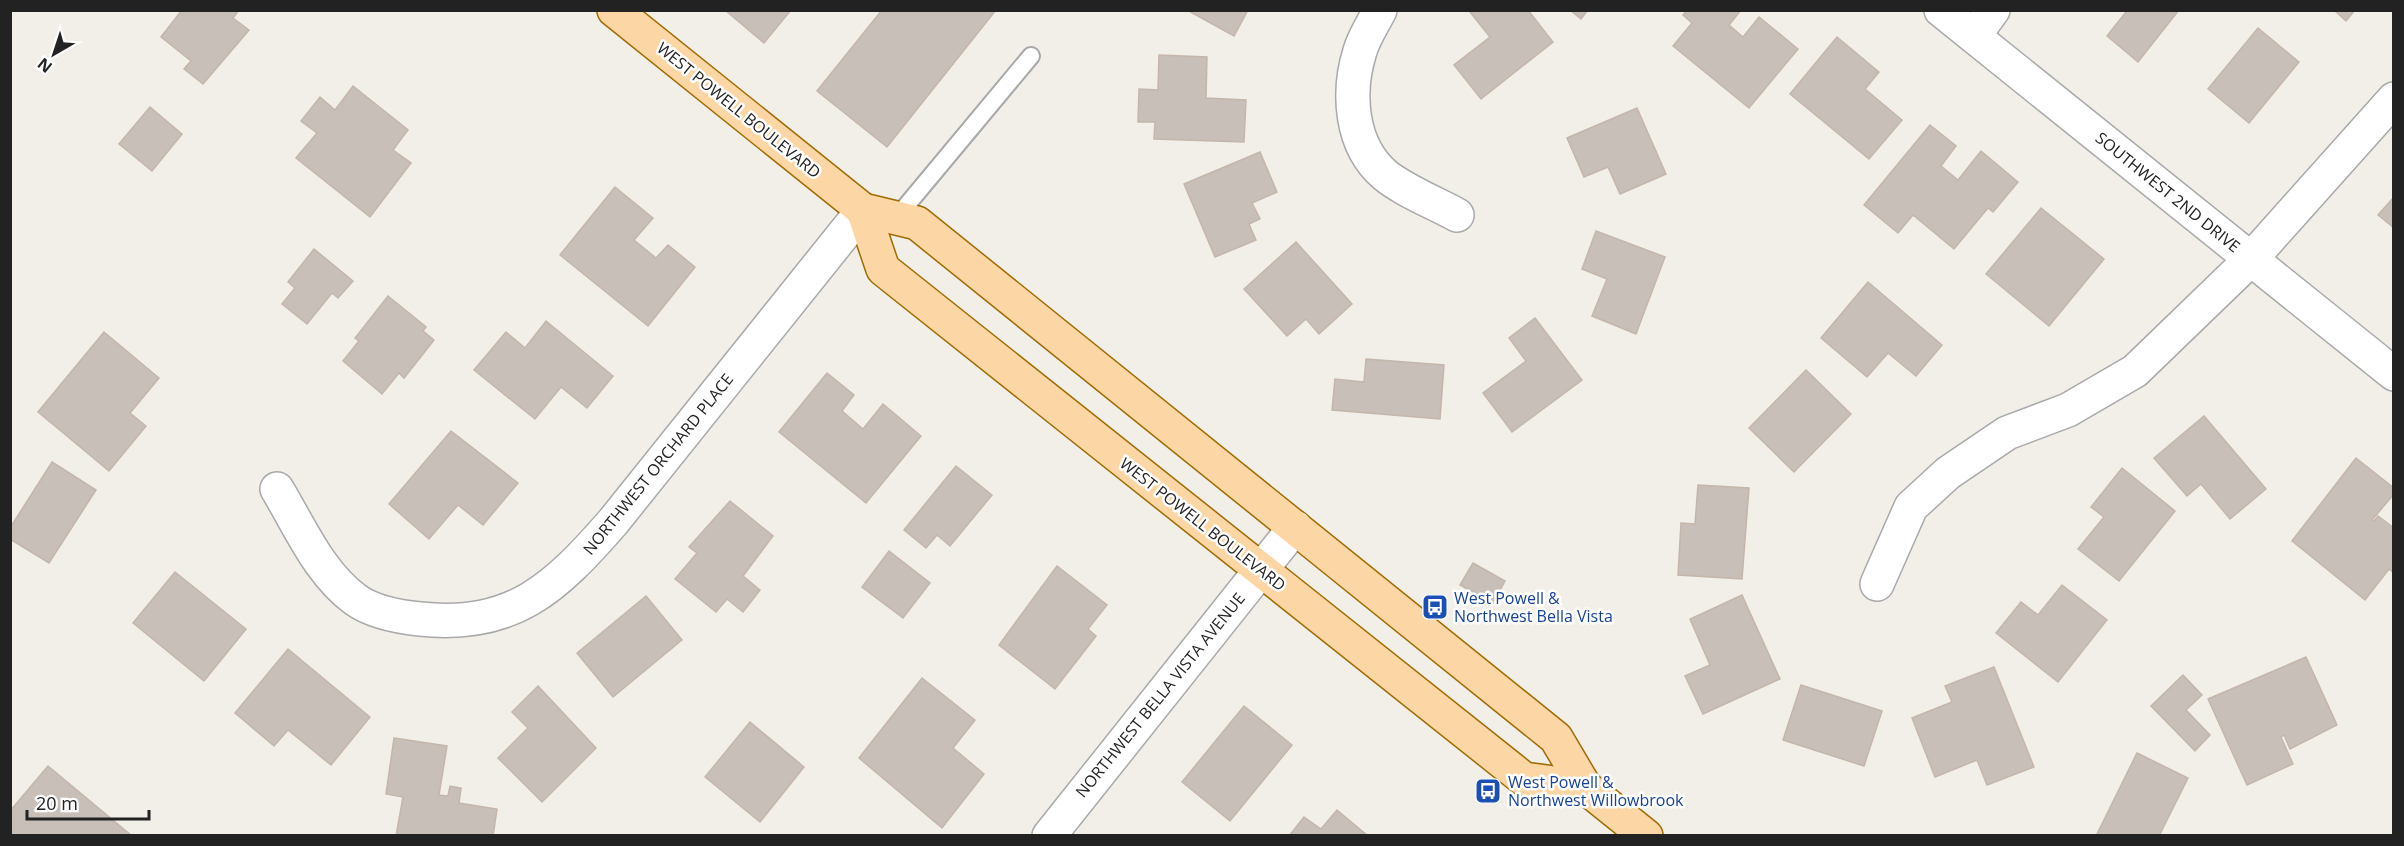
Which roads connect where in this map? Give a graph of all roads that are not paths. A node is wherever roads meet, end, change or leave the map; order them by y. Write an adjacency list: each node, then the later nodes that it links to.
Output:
1 (614, 10): 8 (main road, WEST POWELL BOULEVARD)
2 (1380, 10): 9 (street)
3 (1941, 10): 5 (street, SOUTHWEST 2ND DRIVE)
4 (1993, 10): 5 (street)
5 (1974, 36): 11 (street, SOUTHWEST 2ND DRIVE)
6 (1031, 56): 10 (lane)
7 (2394, 99): 11 (street)
8 (864, 210): 10 (main road, WEST POWELL BOULEVARD); 13 (street, NORTHWEST ORCHARD PLACE); 15 (main road, WEST POWELL BOULEVARD)
9 (1457, 215)
10 (896, 218): 14 (main road, WEST POWELL BOULEVARD)
11 (2252, 259): 12 (street, SOUTHWEST 2ND DRIVE); 16 (street)
12 (2394, 374)
13 (278, 489)
14 (1295, 527): 15 (street, NORTHWEST BELLA VISTA AVENUE); 17 (main road, WEST POWELL BOULEVARD)
15 (1261, 569): 17 (main road, WEST POWELL BOULEVARD); 18 (street, NORTHWEST BELLA VISTA AVENUE)
16 (1877, 584)
17 (1585, 787): 19 (main road, WEST POWELL BOULEVARD)
18 (1049, 836)
19 (1646, 836)

